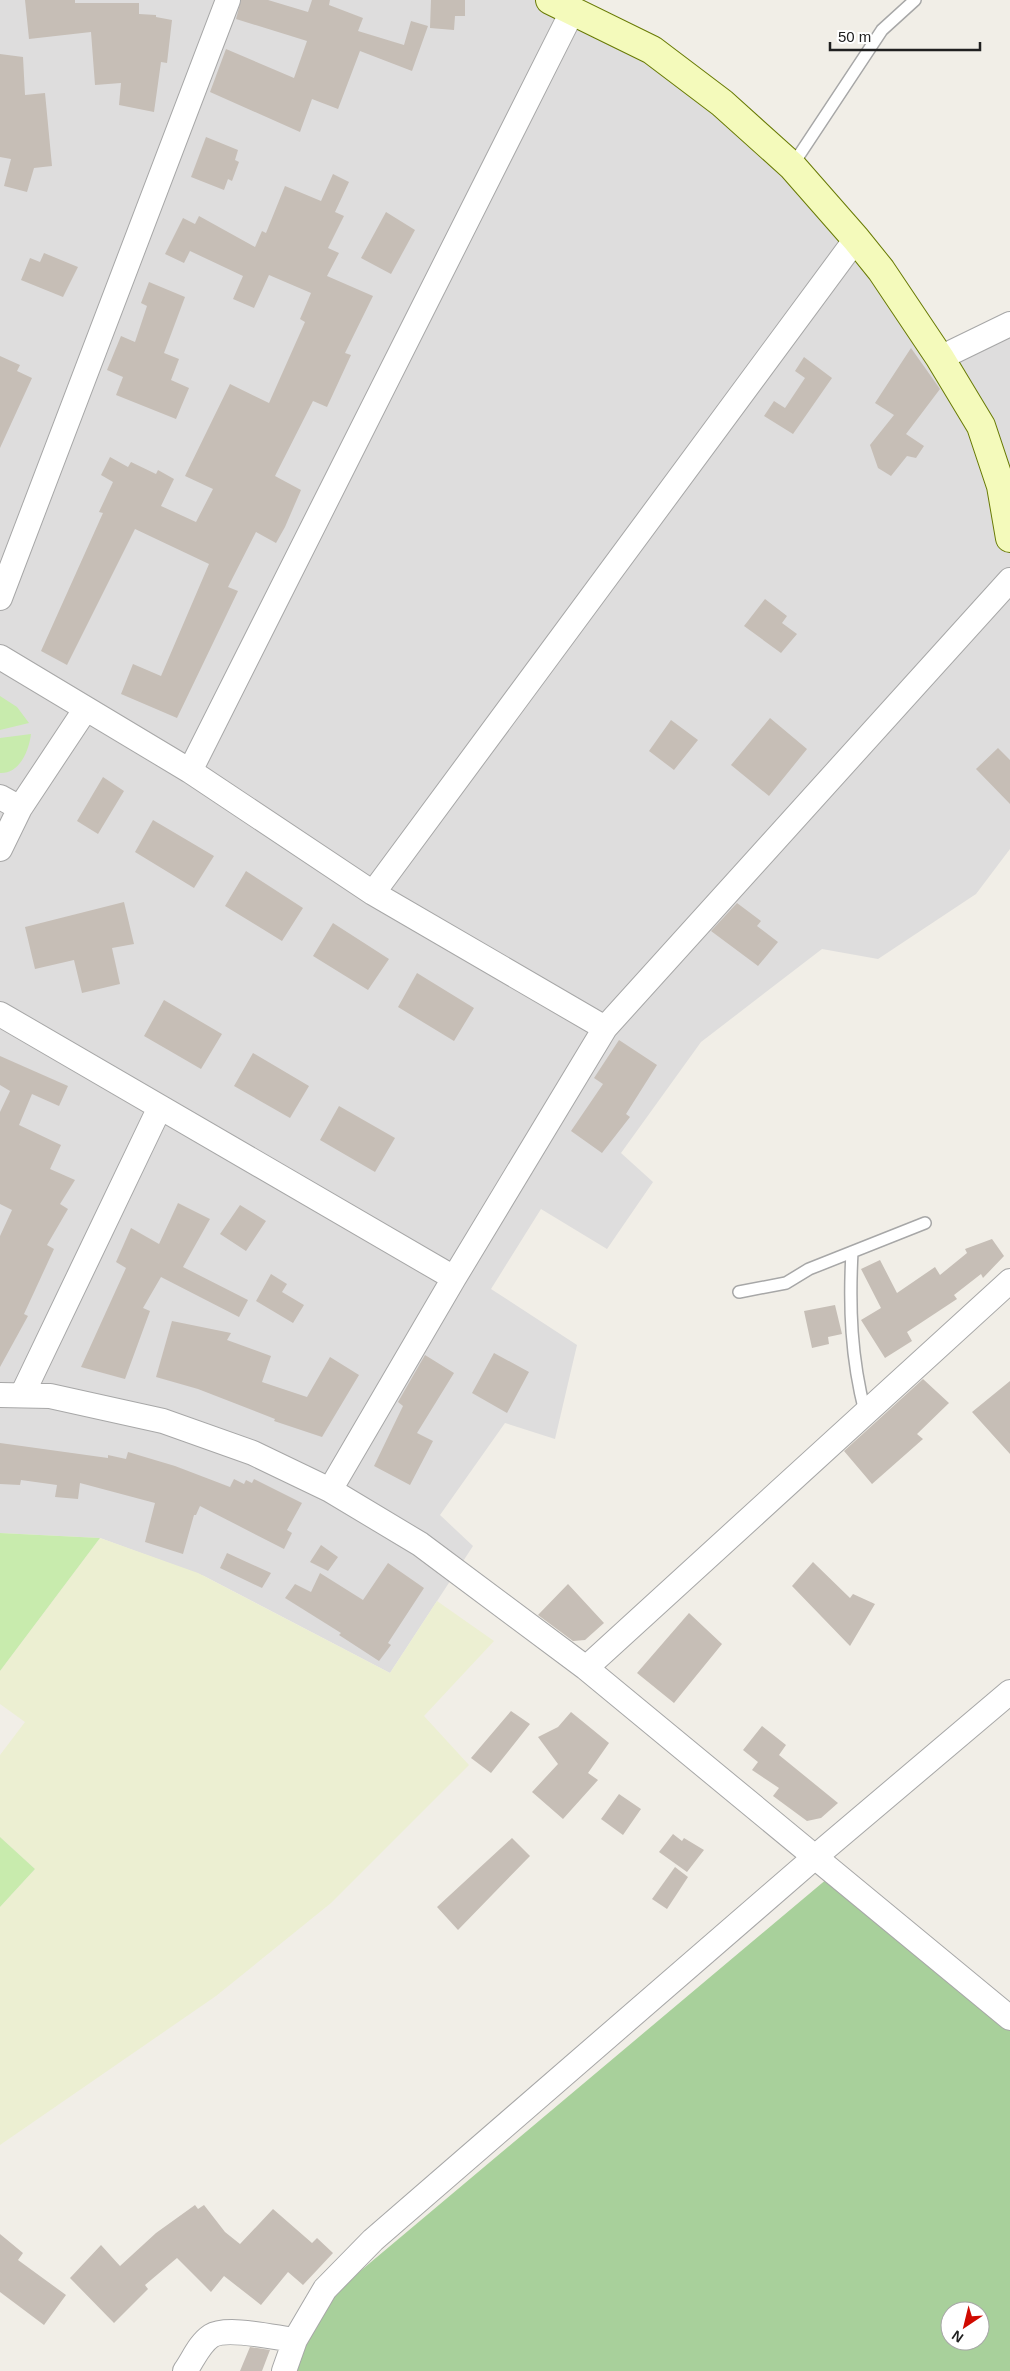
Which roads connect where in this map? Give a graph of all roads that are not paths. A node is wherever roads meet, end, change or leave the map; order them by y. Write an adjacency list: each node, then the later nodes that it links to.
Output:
1 (228, 0): 10 (street)
2 (915, 0): 4 (lane)
3 (561, 5): 4 (street); 13 (street)
4 (792, 166): 5 (street)
5 (856, 239): 7 (street); 16 (street)
6 (1010, 324): 7 (street)
7 (940, 358): 8 (street)
8 (1010, 538)
9 (1010, 580): 18 (street)
10 (0, 598)
11 (0, 657): 12 (street)
12 (85, 710): 13 (street); 14 (street)
13 (190, 771): 16 (street)
14 (10, 803): 15 (street)
15 (0, 849)
16 (373, 893): 18 (street)
17 (0, 1014): 19 (street)
18 (605, 1028): 22 (street)
19 (160, 1107): 22 (street); 25 (street)
20 (925, 1223): 21 (lane)
21 (852, 1252): 24 (lane); 26 (lane)
22 (454, 1278): 27 (street)
23 (1010, 1281): 26 (street)
24 (739, 1292)
25 (11, 1395): 27 (street)
26 (865, 1412): 28 (street)
27 (330, 1490): 28 (street)
28 (586, 1668): 30 (street)
29 (1010, 1692): 30 (street)
30 (815, 1857): 31 (street); 32 (street)
31 (1010, 2018)
32 (296, 2340): 33 (street); 34 (street)
33 (186, 2371)
34 (284, 2371)

